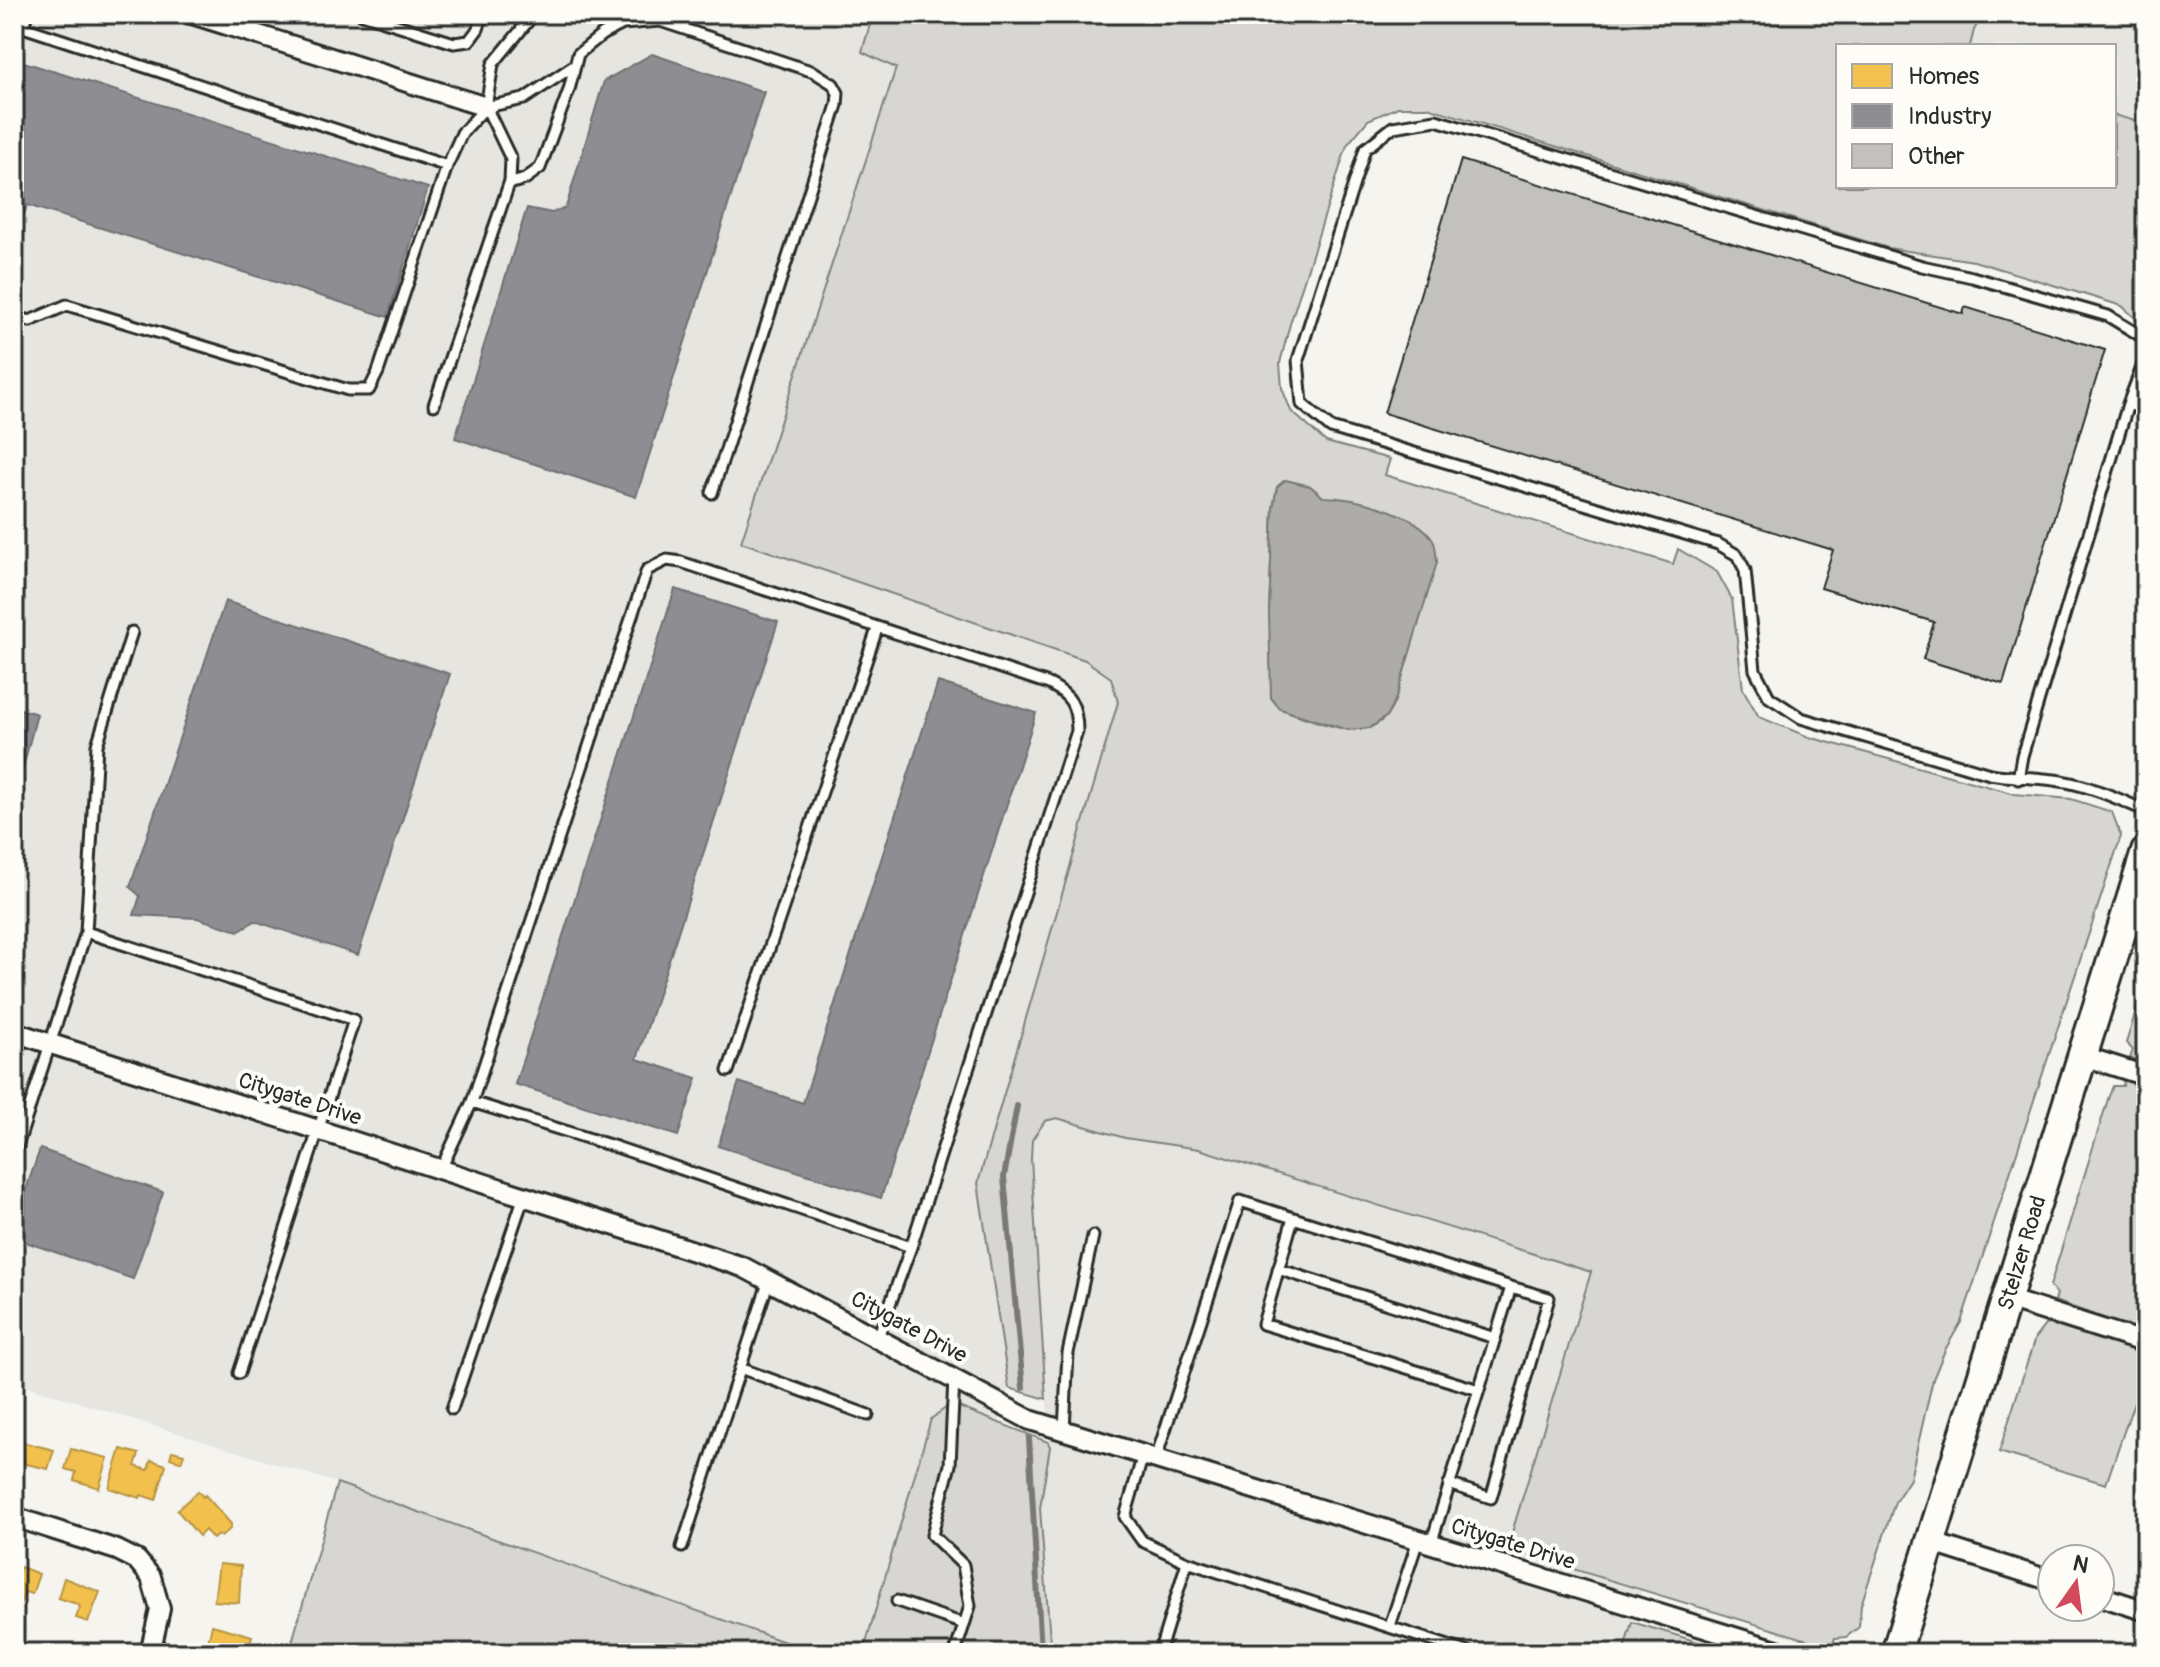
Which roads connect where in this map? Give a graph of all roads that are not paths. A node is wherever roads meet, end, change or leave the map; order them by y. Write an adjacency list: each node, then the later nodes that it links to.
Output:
1 (27, 14): 6 (lane)
2 (192, 14): 8 (street)
3 (362, 14): 4 (lane)
4 (483, 14)
5 (534, 14): 8 (lane)
6 (18, 26): 9 (lane)
7 (575, 65): 8 (lane); 10 (lane); 17 (lane)
8 (486, 107): 9 (lane); 10 (lane)
9 (447, 166): 11 (lane)
10 (509, 184): 15 (lane)
11 (14, 316)
12 (2146, 339): 20 (lane)
13 (2146, 357): 14 (lane)
14 (2128, 404): 16 (lane); 20 (lane)
15 (434, 405)
16 (2146, 410)
17 (712, 493)
18 (877, 629): 27 (lane); 29 (lane); 36 (lane)
19 (132, 632): 23 (lane)
20 (2018, 779): 21 (lane)
21 (2146, 811)
22 (2146, 852): 26 (main road, Stelzer Road)
23 (86, 932): 25 (lane); 30 (lane)
24 (14, 1032): 25 (street, Citygate Drive)
25 (48, 1043): 30 (street, Citygate Drive); 31 (lane)
26 (2083, 1056): 28 (street); 40 (main road, Stelzer Road)
27 (728, 1071)
28 (2146, 1076)
29 (472, 1102): 32 (lane); 36 (lane)
30 (319, 1130): 32 (street, Citygate Drive); 45 (lane)
31 (14, 1156)
32 (441, 1169): 33 (street, Citygate Drive)
33 (524, 1196): 38 (street, Citygate Drive); 48 (lane)
34 (1293, 1218): 37 (lane); 39 (lane); 51 (lane)
35 (1093, 1236): 50 (lane)
36 (911, 1247): 41 (lane)
37 (1278, 1269): 42 (lane); 47 (lane)
38 (769, 1280): 41 (street, Citygate Drive); 44 (lane)
39 (1511, 1287): 42 (lane); 52 (lane)
40 (2007, 1299): 43 (street); 55 (main road, Stelzer Road)
41 (878, 1337): 46 (street, Citygate Drive)
42 (1495, 1338): 47 (lane)
43 (2146, 1343)
44 (740, 1368): 49 (lane); 56 (lane)
45 (239, 1373)
46 (954, 1379): 50 (street, Citygate Drive); 62 (lane)
47 (1479, 1390): 52 (lane)
48 (452, 1409)
49 (868, 1415)
50 (1064, 1430): 51 (street, Citygate Drive)
51 (1150, 1456): 54 (street, Citygate Drive); 57 (lane)
52 (1449, 1484): 54 (lane)
53 (14, 1517): 64 (street)
54 (1424, 1542): 63 (lane); 68 (street, Citygate Drive)
55 (1930, 1542): 58 (street); 69 (main road, Stelzer Road)
56 (682, 1547)
57 (1187, 1562): 63 (lane); 66 (lane)
58 (2036, 1576)
59 (897, 1601): 62 (lane)
60 (2116, 1601): 61 (street)
61 (2146, 1611)
62 (964, 1624): 65 (lane)
63 (1390, 1626): 67 (lane)
64 (150, 1653)
65 (955, 1653)
66 (1159, 1653)
67 (1470, 1653)
68 (1786, 1653)
69 (1896, 1653)

